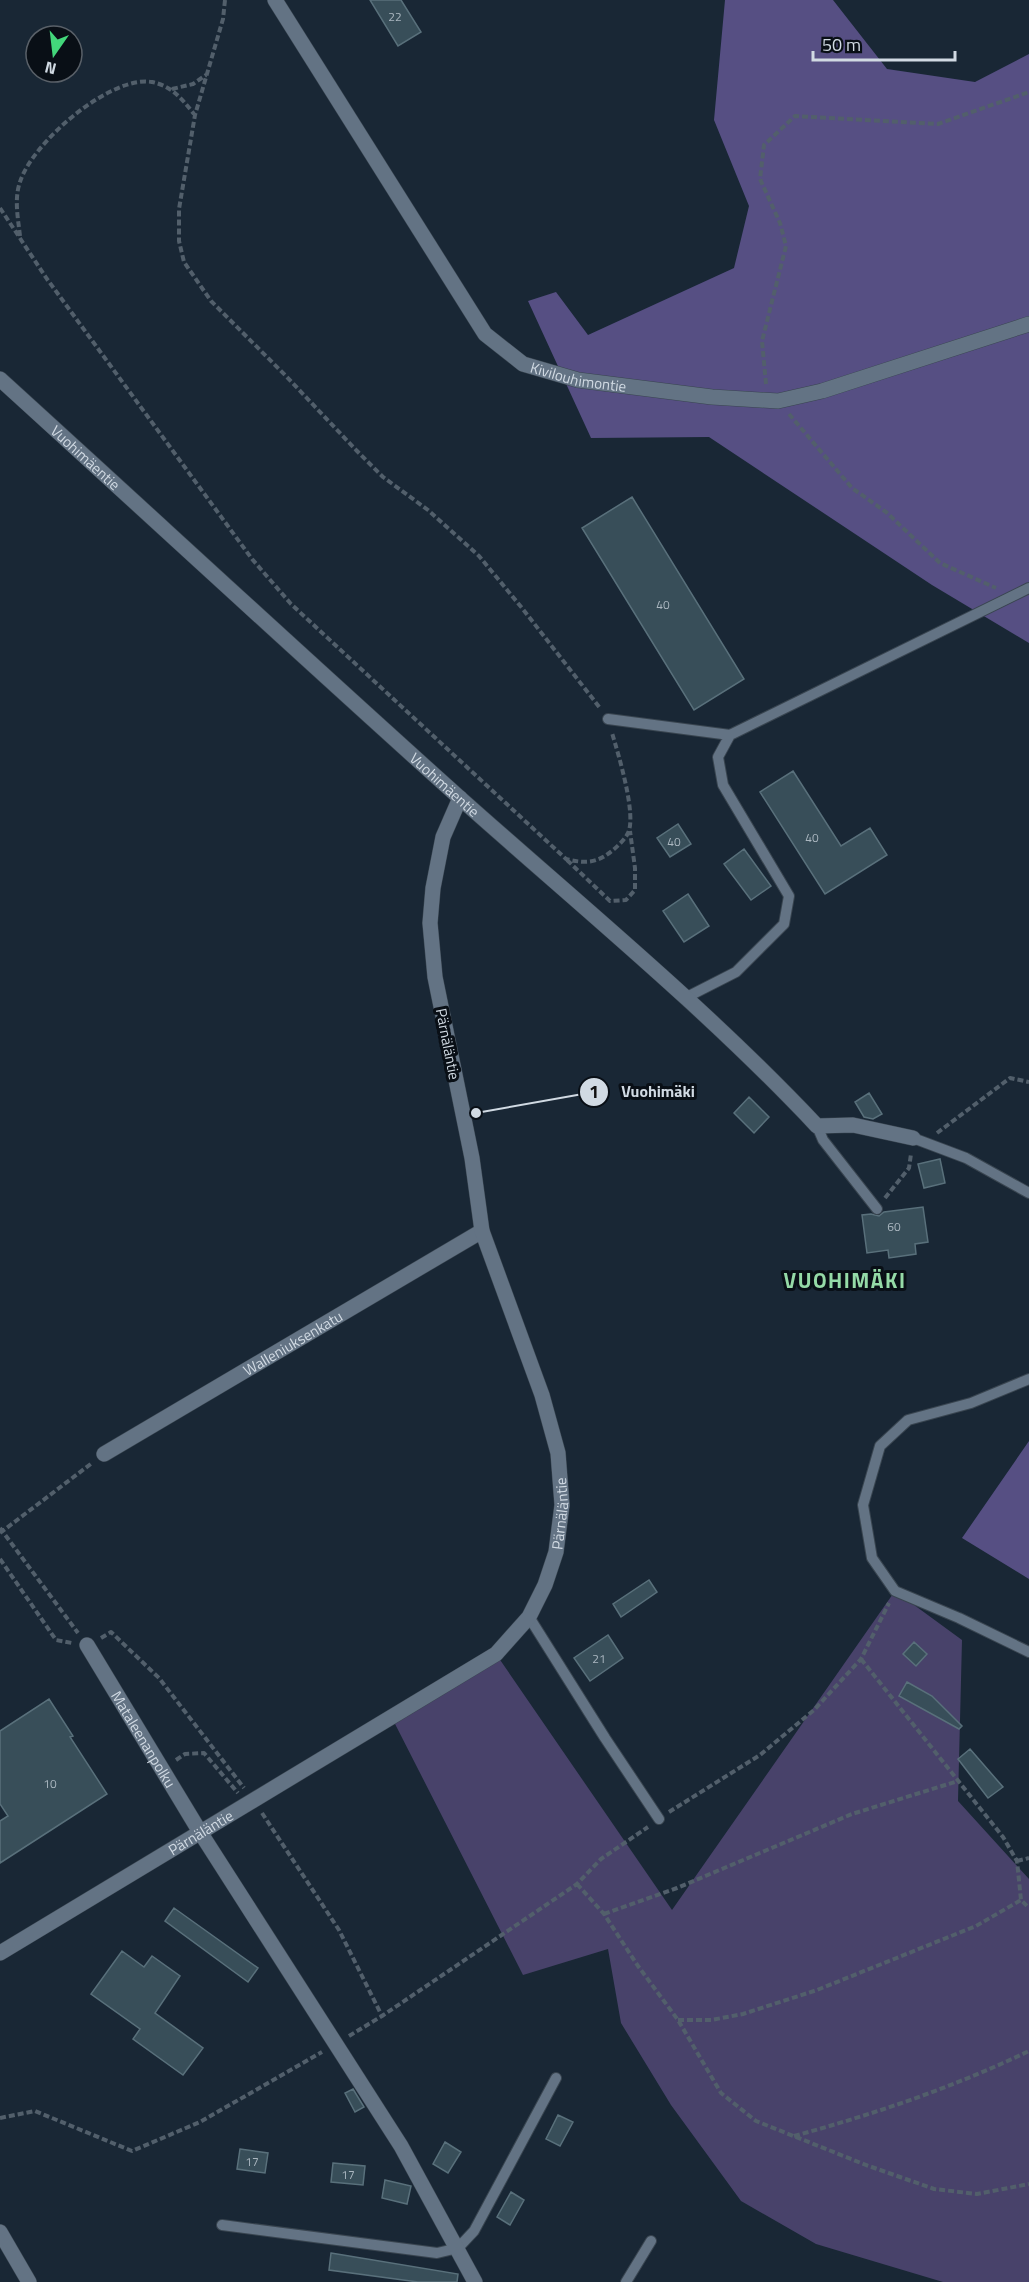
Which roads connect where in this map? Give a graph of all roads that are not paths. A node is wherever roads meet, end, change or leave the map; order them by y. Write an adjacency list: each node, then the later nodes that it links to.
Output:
1 (275, 0): 2 (street, Kivilouhimontie)
2 (1029, 324)
3 (0, 379): 7 (street, Vuohimäentie)
4 (1029, 588): 6 (lane)
5 (608, 718): 6 (lane)
6 (730, 735): 8 (lane)
7 (460, 798): 8 (street, Vuohimäentie); 13 (street, Pärnäläntie)
8 (685, 998): 9 (street, Vuohimäentie)
9 (818, 1126): 10 (street); 12 (lane)
10 (919, 1140): 11 (lane)
11 (1029, 1193)
12 (877, 1209)
13 (482, 1231): 15 (street, Walleniuksenkatu); 16 (street, Pärnäläntie)
14 (1029, 1379): 18 (lane)
15 (104, 1454)
16 (529, 1617): 19 (lane); 20 (street, Pärnäläntie)
17 (87, 1645): 20 (street, Mataleenanpolku)
18 (1029, 1652)
19 (659, 1819)
20 (200, 1832): 21 (street, Pärnäläntie); 26 (street, Mataleenanpolku)
21 (0, 1953)
22 (556, 2078): 26 (lane)
23 (222, 2225): 26 (lane)
24 (0, 2232): 27 (street)
25 (651, 2241): 29 (lane)
26 (458, 2248): 28 (street, Mataleenanpolku)
27 (29, 2282)
28 (475, 2282)
29 (626, 2282)

